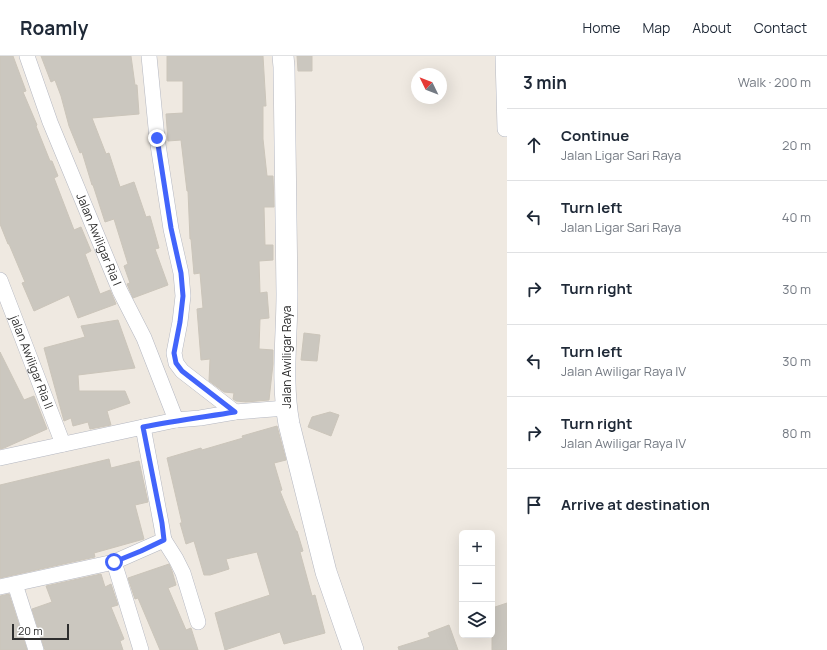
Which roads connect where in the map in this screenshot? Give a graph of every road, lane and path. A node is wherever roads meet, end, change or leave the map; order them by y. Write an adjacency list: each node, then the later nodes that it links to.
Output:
1 (27, 56): 9 (street, Jalan Awiligar Ria I)
2 (149, 56): 8 (street)
3 (283, 56): 7 (street, Jalan Awiligar Raya)
4 (503, 56): 5 (street)
5 (506, 129)
6 (0, 280): 11 (street, jalan Awiligar Ria II)
7 (286, 408): 8 (street); 20 (street, Jalan Awiligar Raya)
8 (235, 412): 9 (street)
9 (176, 420): 10 (street)
10 (143, 427): 11 (street); 13 (street)
11 (63, 444): 12 (street)
12 (0, 458)
13 (164, 540): 14 (street); 17 (street)
14 (114, 562): 15 (street); 19 (street)
15 (15, 584): 16 (street); 18 (street)
16 (0, 587)
17 (198, 622)
18 (36, 650)
19 (141, 650)
20 (352, 650)

